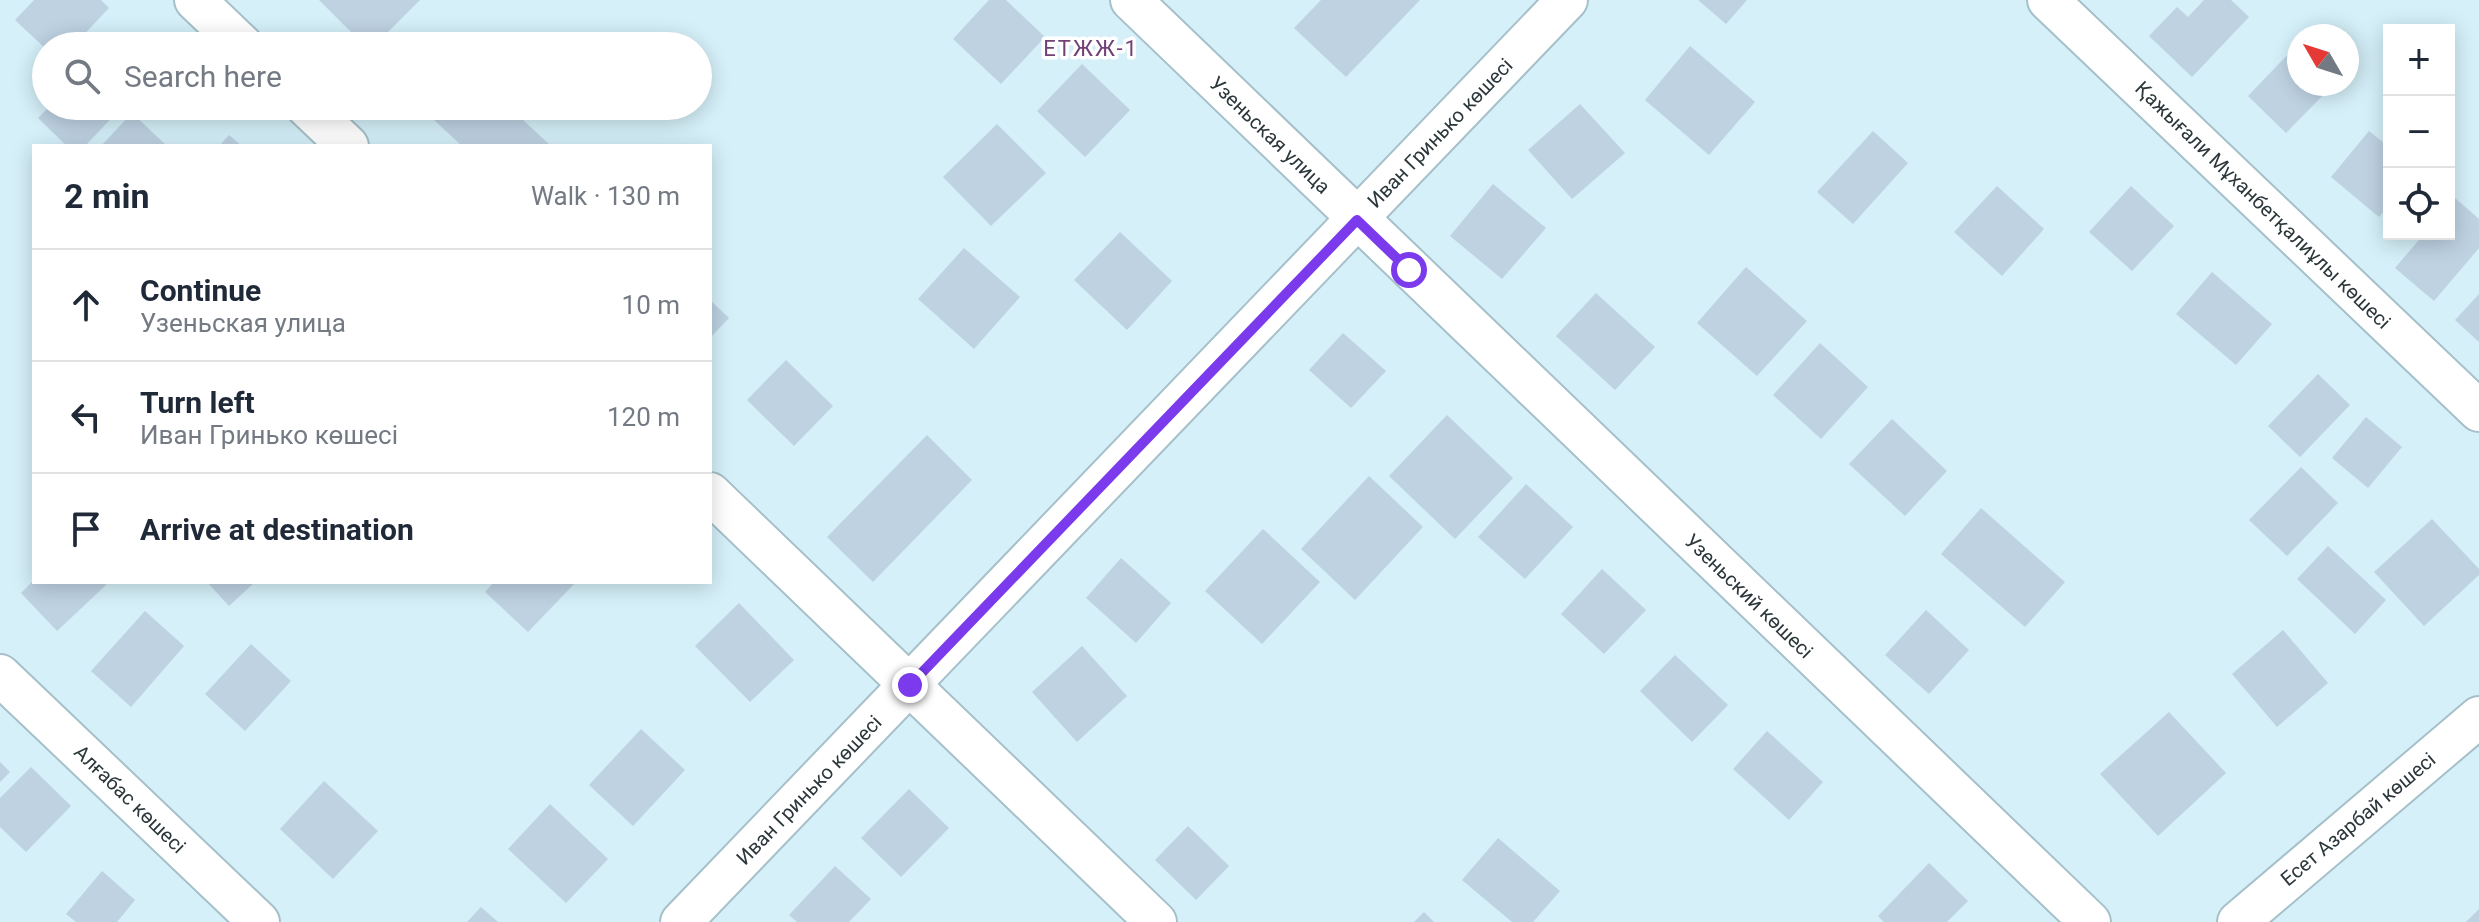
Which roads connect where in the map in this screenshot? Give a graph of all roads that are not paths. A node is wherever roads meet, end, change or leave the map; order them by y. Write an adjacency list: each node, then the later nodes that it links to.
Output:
1 (195, 0): 5 (street)
2 (1131, 0): 8 (street, Узеньская улица)
3 (1567, 0): 8 (street, Иван Гринько көшесі)
4 (2048, 0): 10 (street, Қажығали Мұханбетқалиұлы көшесі)
5 (228, 32)
6 (321, 120): 7 (street)
7 (346, 144)
8 (1357, 220): 9 (street, Узеньская улица); 13 (street, Иван Гринько көшесі)
9 (1409, 270): 18 (street, Узеньский көшесі)
10 (2479, 411)
11 (712, 495): 13 (street)
12 (0, 675): 15 (street, Алғабас көшесі)
13 (910, 685): 16 (street, Иван Гринько көшесі); 17 (street)
14 (2479, 717): 19 (street, Есет Азарбай көшесі)
15 (259, 922)
16 (681, 922)
17 (1156, 922)
18 (2090, 922)
19 (2238, 922)

